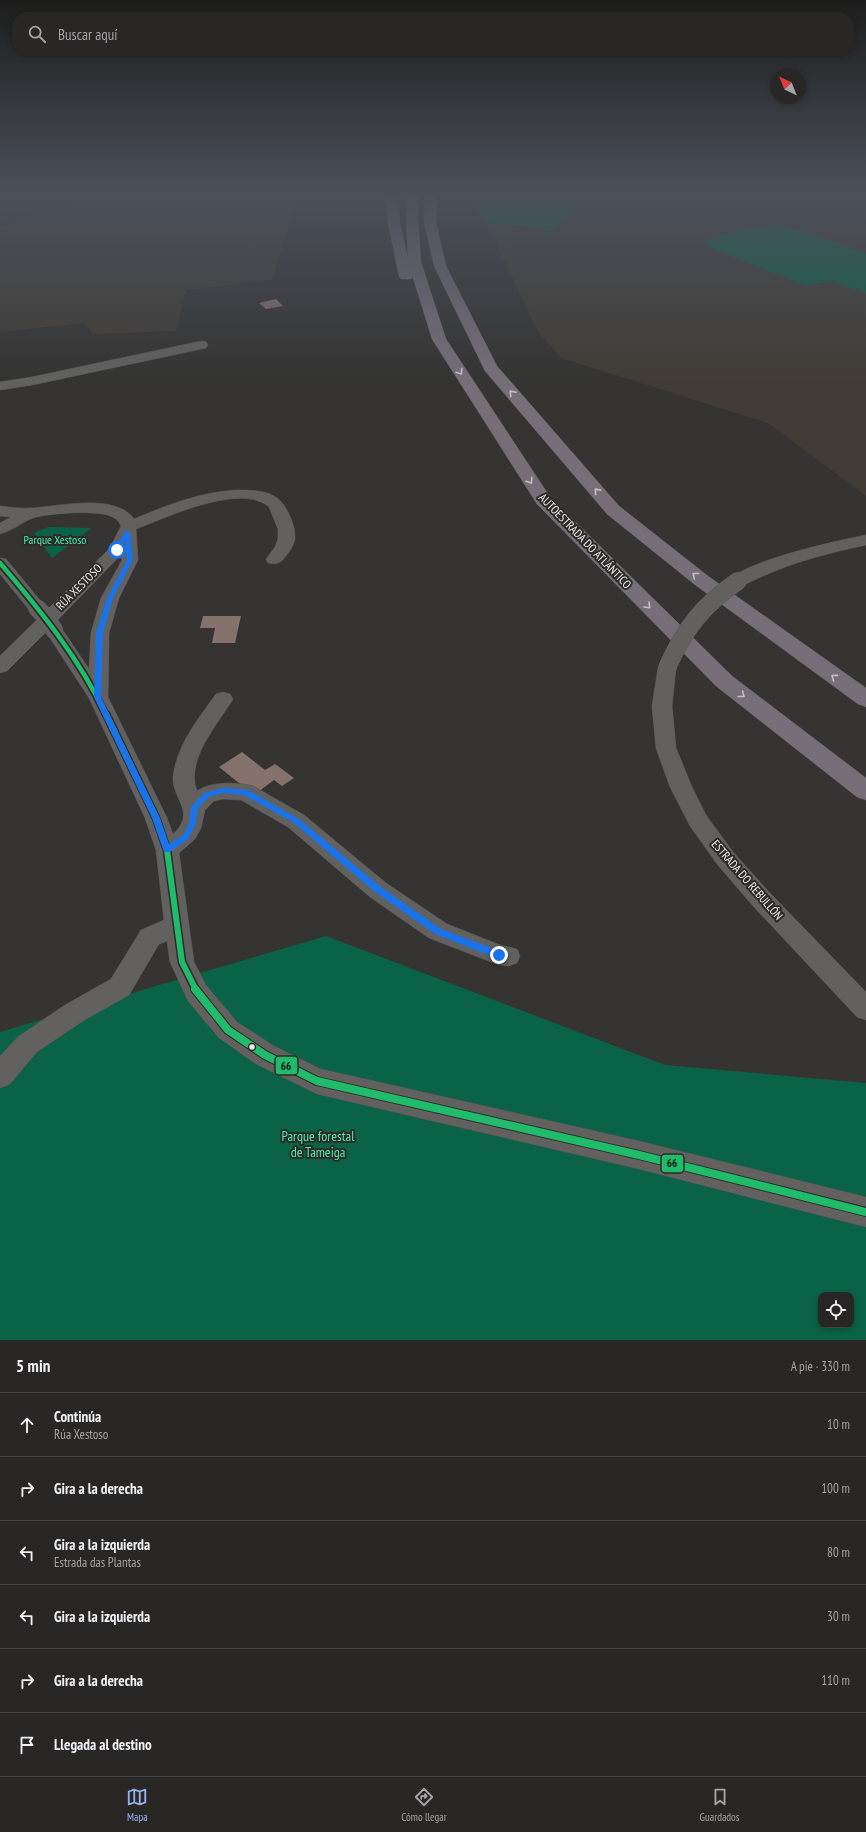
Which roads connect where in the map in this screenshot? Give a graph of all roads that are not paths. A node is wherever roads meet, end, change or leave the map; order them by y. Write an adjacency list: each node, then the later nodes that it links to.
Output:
1 (400, 256): 4 (highway)
2 (415, 256): 6 (highway, AUTOESTRADA DO ATLÁNTICO)
3 (438, 256): 17 (highway, one-way to 3)
4 (410, 291)
5 (416, 304): 6 (highway)
6 (439, 339): 18 (highway, AUTOESTRADA DO ATLÁNTICO, one-way to 18)
7 (202, 345): 8 (street)
8 (0, 386)
9 (2, 519): 10 (street)
10 (128, 529): 12 (street); 14 (street, RÚA XESTOSO); 15 (street)
11 (866, 540): 23 (street, ESTRADA DO REBULLÓN, bridge)
12 (274, 559)
13 (0, 562): 15 (street, bridge)
14 (0, 667)
15 (98, 697): 20 (street)
16 (223, 699): 19 (street)
17 (866, 699)
18 (866, 790)
19 (194, 807): 20 (street); 22 (street)
20 (167, 850): 21 (street)
21 (176, 926): 24 (street); 25 (street)
22 (508, 956)
23 (866, 1009)
24 (0, 1075)
25 (866, 1212)

